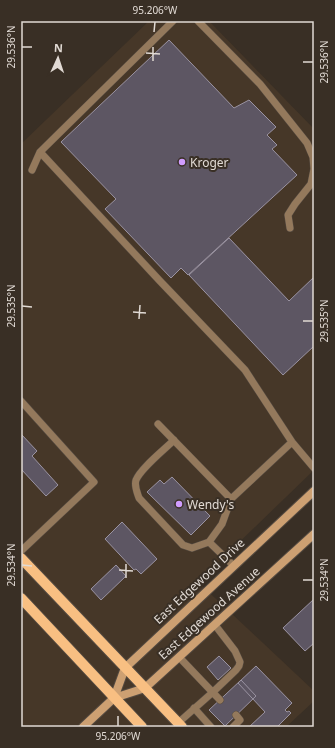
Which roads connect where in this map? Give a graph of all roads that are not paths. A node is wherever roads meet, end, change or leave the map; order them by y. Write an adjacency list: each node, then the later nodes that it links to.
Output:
1 (173, 21): 3 (lane)
2 (198, 21): 5 (lane)
3 (40, 152): 4 (lane); 9 (lane)
4 (32, 170)
5 (290, 228)
6 (21, 401): 15 (lane)
7 (158, 424): 8 (lane)
8 (174, 440): 12 (lane); 14 (lane)
9 (292, 442): 10 (lane); 12 (lane)
10 (314, 468)
11 (314, 491): 17 (main road, East Edgewood Drive)
12 (231, 499): 14 (lane)
13 (314, 534): 19 (main road, East Edgewood Avenue)
14 (209, 542): 17 (lane)
15 (21, 551)
16 (21, 558): 21 (main road)
17 (233, 565): 21 (main road, East Edgewood Drive)
18 (21, 598): 24 (main road)
19 (215, 624): 20 (main road, East Edgewood Avenue); 23 (lane)
20 (178, 657): 22 (main road, East Edgewood Avenue); 23 (lane)
21 (125, 668): 22 (main road); 24 (main road, East Edgewood Drive)
22 (145, 688): 24 (main road, East Edgewood Avenue); 28 (main road)
23 (213, 692): 25 (lane); 26 (lane)
24 (114, 698): 29 (main road); 30 (main road)
25 (220, 700)
26 (194, 708): 28 (lane); 31 (lane)
27 (236, 715): 32 (lane)
28 (180, 725)
29 (83, 727)
30 (142, 727)
31 (211, 727)
32 (233, 727)

